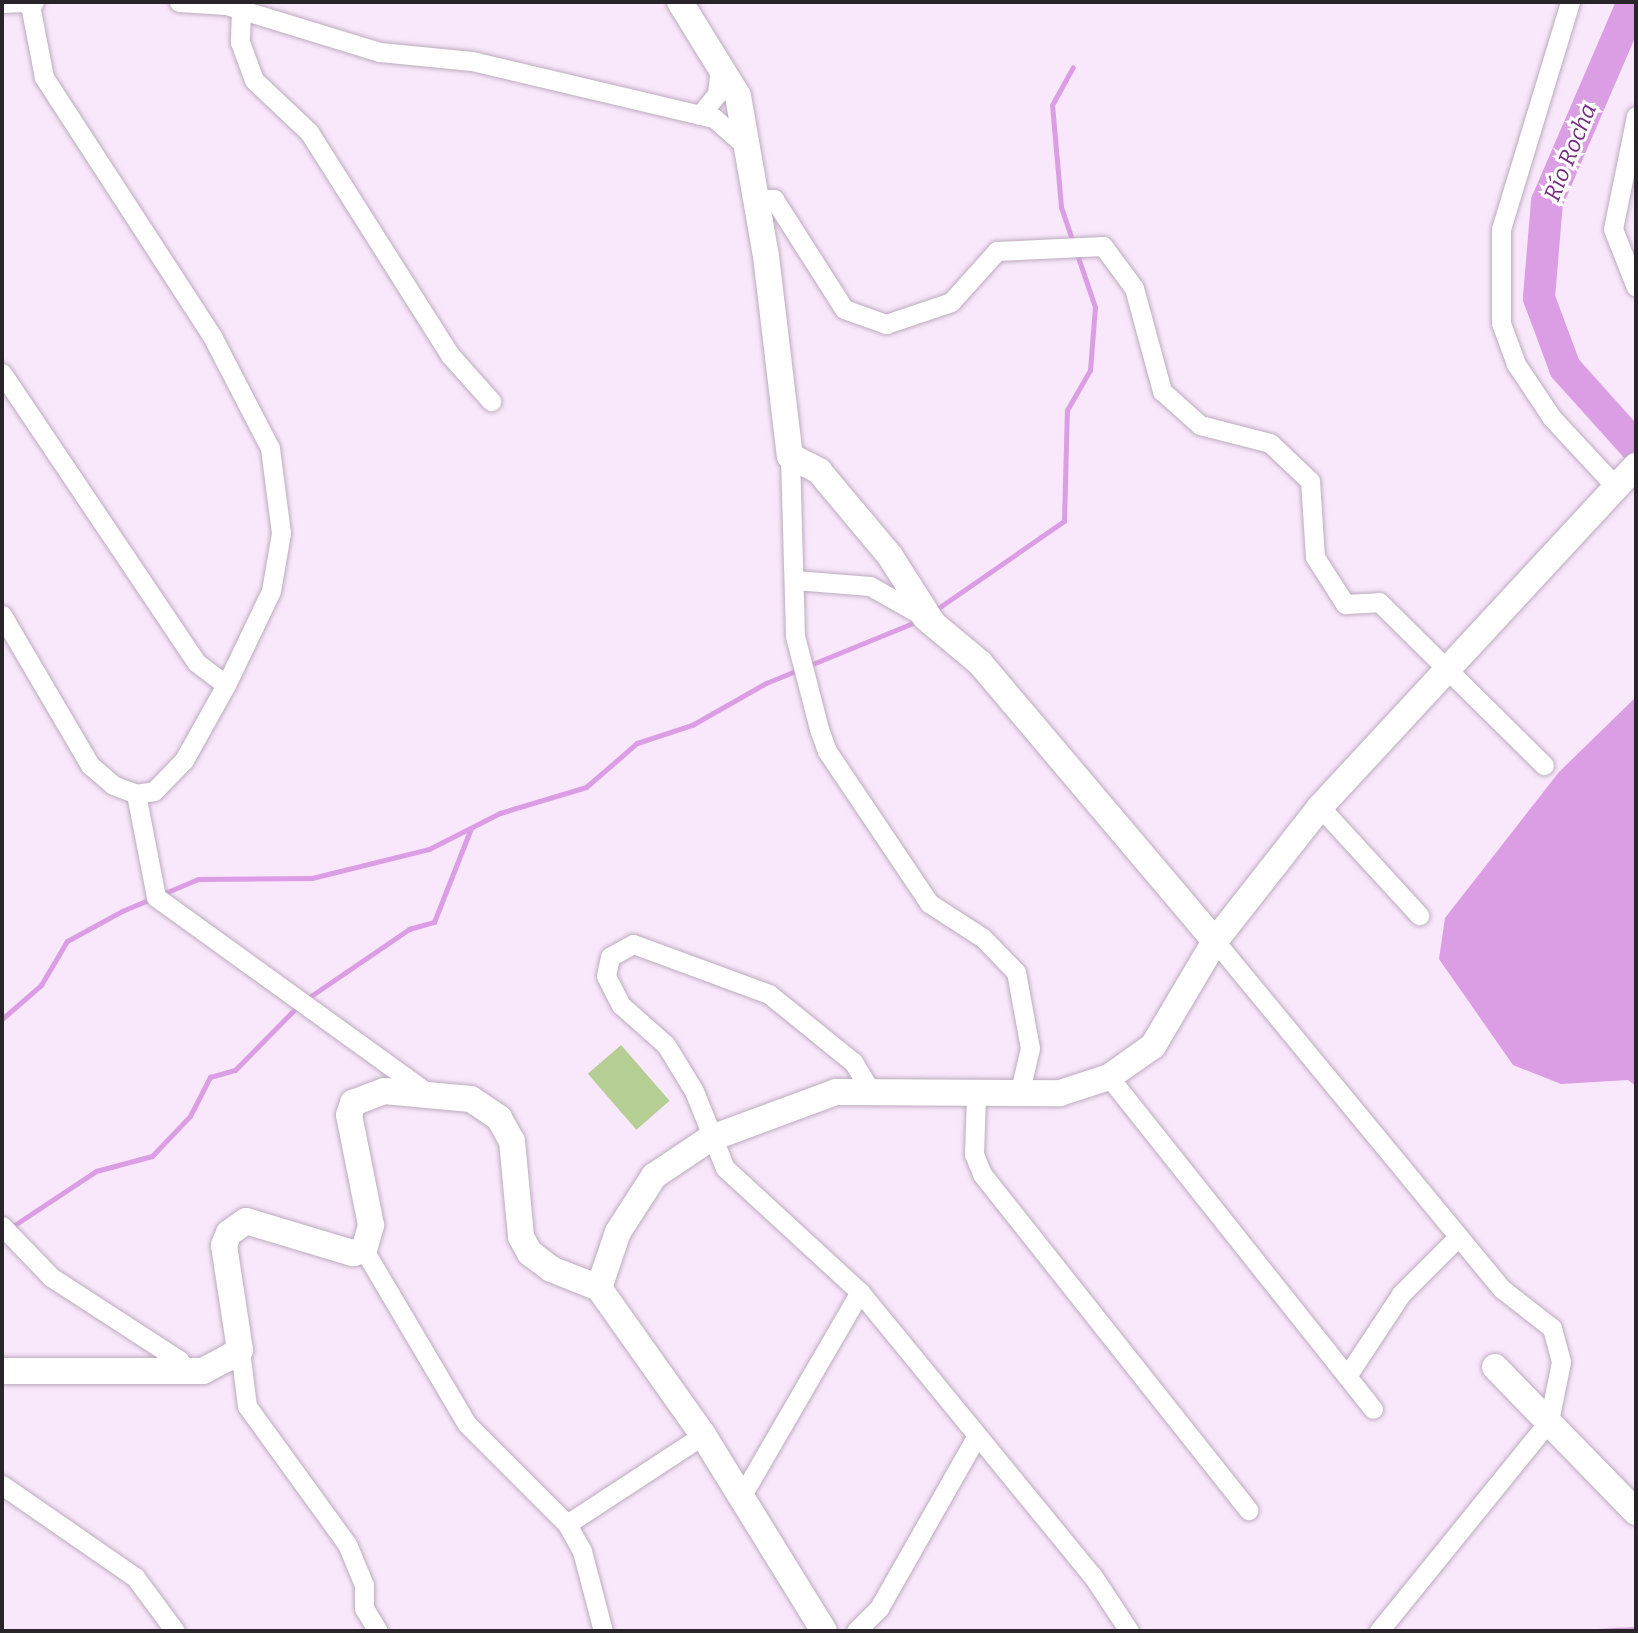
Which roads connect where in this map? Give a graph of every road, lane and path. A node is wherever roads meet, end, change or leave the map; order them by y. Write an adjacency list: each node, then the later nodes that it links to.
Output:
1 (179, 2): 6 (street)
2 (680, 2): 7 (street)
3 (1570, 2): 16 (street)
4 (2, 3): 5 (street)
5 (32, 3): 21 (street)
6 (247, 6): 8 (street); 14 (street)
7 (720, 59): 8 (street); 10 (street)
8 (700, 115): 10 (street)
9 (1636, 116): 12 (street)
10 (750, 150): 11 (street)
11 (757, 199): 15 (street); 20 (street)
12 (1636, 287)
13 (2, 373): 21 (street)
14 (491, 401)
15 (790, 456): 17 (street); 19 (street)
16 (1627, 476): 20 (street)
17 (795, 580): 19 (street); 30 (street)
18 (2, 615): 23 (street)
19 (928, 619): 26 (street)
20 (1446, 667): 22 (street); 24 (street)
21 (226, 685): 23 (street)
22 (1544, 765)
23 (135, 794): 29 (street)
24 (1320, 807): 25 (street); 26 (street)
25 (1419, 915)
26 (1215, 941): 27 (street); 34 (street)
27 (1109, 1077): 30 (street); 42 (street)
28 (870, 1090): 31 (street); 32 (street); 32 (street)
29 (432, 1095): 35 (street); 36 (street)
30 (1020, 1095): 31 (street)
31 (976, 1096): 49 (street)
32 (709, 1139): 36 (street); 37 (street)
33 (2, 1227): 41 (street)
34 (1458, 1237): 42 (street); 44 (street)
35 (364, 1250): 38 (street); 51 (street)
36 (599, 1288): 45 (street)
37 (860, 1292): 46 (street); 48 (street)
38 (240, 1350): 41 (street); 53 (street)
39 (1495, 1367): 44 (street)
40 (2, 1371): 41 (street)
41 (185, 1371)
42 (1347, 1376): 43 (street)
43 (1373, 1409)
44 (1549, 1421): 50 (street); 58 (street)
45 (703, 1435): 48 (street); 51 (street)
46 (976, 1437): 56 (street); 57 (street)
47 (2, 1485): 52 (street)
48 (741, 1497): 55 (street)
49 (1248, 1510)
50 (1636, 1512)
51 (567, 1524): 54 (street)
52 (175, 1631)
53 (378, 1631)
54 (603, 1631)
55 (824, 1631)
56 (856, 1631)
57 (1129, 1631)
58 (1379, 1631)

